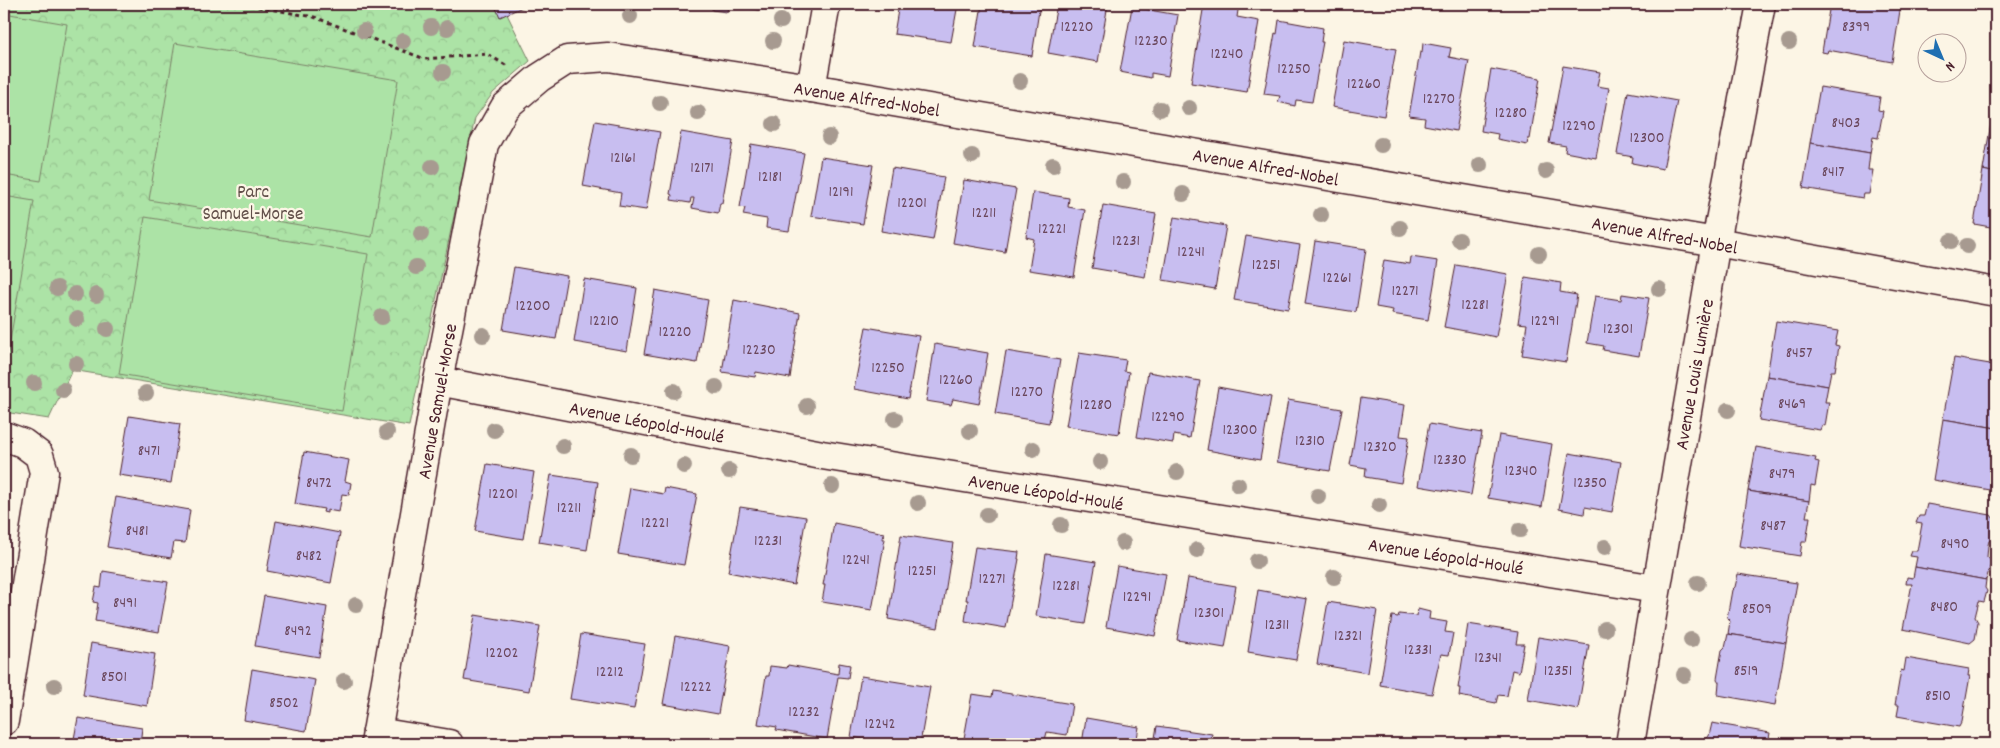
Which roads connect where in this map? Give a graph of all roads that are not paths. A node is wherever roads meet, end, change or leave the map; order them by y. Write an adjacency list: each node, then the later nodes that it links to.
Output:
1 (826, 4): 4 (street)
2 (1760, 4): 5 (street, Avenue Louis Lumière)
3 (536, 80): 4 (street, Avenue Alfred-Nobel); 7 (street, Avenue Samuel-Morse)
4 (811, 88): 5 (street, Avenue Alfred-Nobel)
5 (1716, 242): 6 (street, Avenue Alfred-Nobel); 9 (street, Avenue Louis Lumière)
6 (1996, 292)
7 (438, 380): 9 (street, Avenue Léopold-Houlé); 11 (street, Avenue Samuel-Morse)
8 (4, 436): 10 (street)
9 (1656, 589): 13 (street, Avenue Louis Lumière)
10 (4, 721)
11 (376, 738): 12 (street)
12 (449, 744)
13 (1630, 744)

